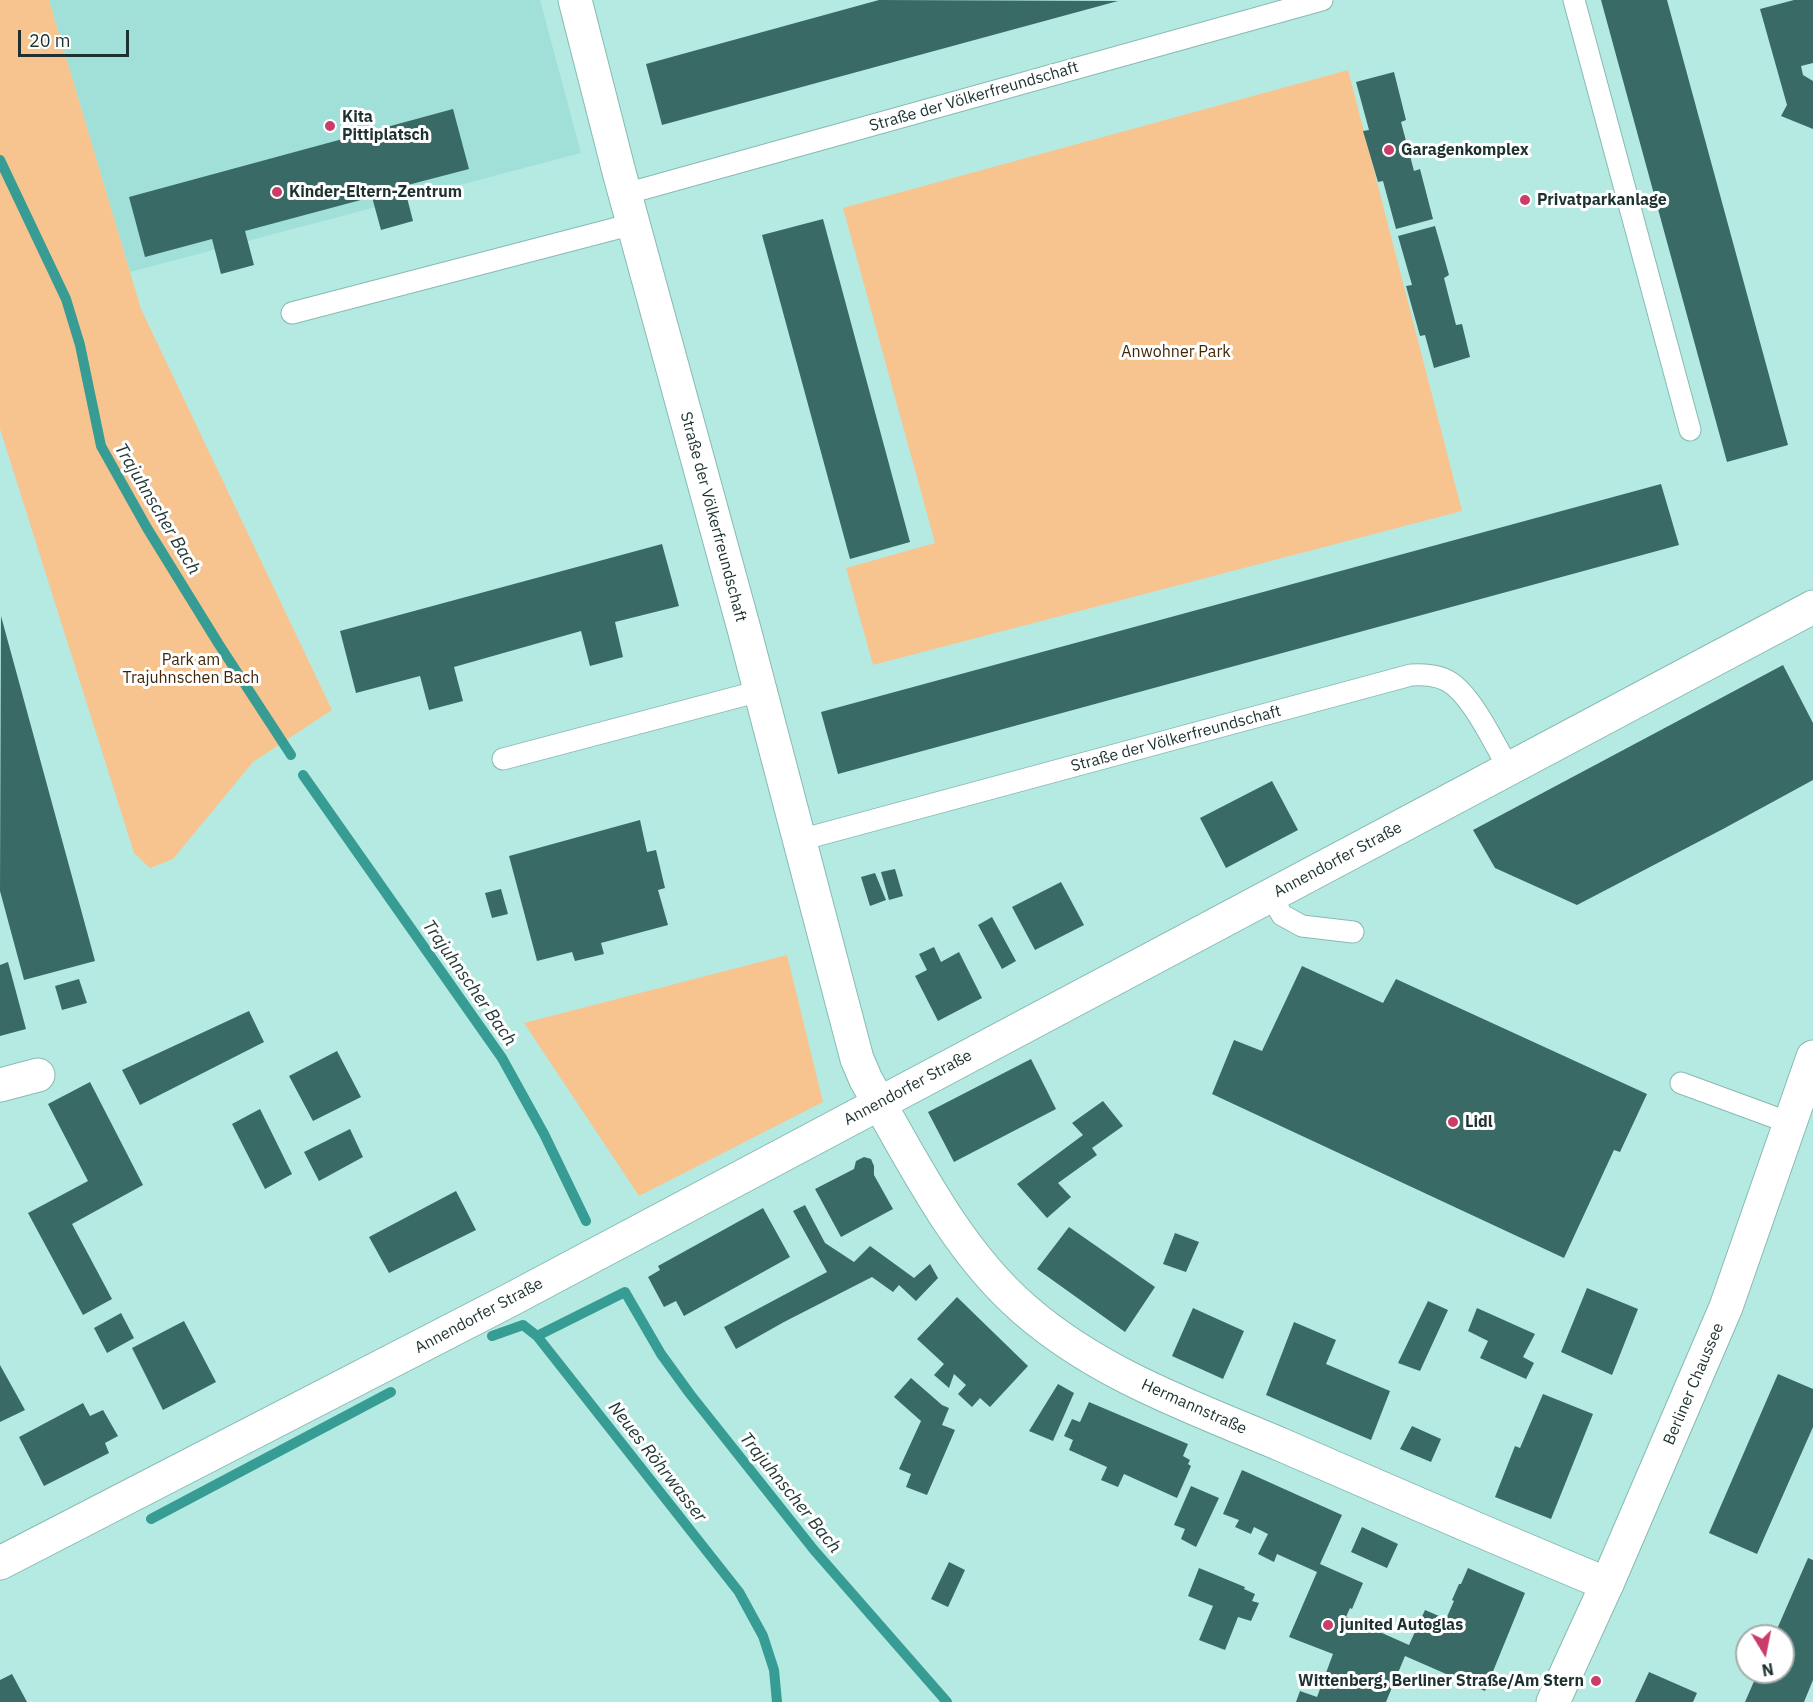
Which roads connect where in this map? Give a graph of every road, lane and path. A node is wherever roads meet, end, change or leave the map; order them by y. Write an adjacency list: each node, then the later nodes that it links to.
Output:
1 (575, 0): 4 (street, Straße der Völkerfreundschaft)
2 (1323, 0): 4 (lane, Straße der Völkerfreundschaft)
3 (1574, 0): 6 (lane)
4 (629, 209): 5 (lane); 8 (street, Straße der Völkerfreundschaft)
5 (292, 313)
6 (1690, 430)
7 (1813, 607): 10 (street, Annendorfer Straße)
8 (760, 691): 9 (lane); 11 (street, Straße der Völkerfreundschaft)
9 (503, 759)
10 (1509, 769): 11 (lane, Straße der Völkerfreundschaft); 12 (street, Annendorfer Straße)
11 (800, 840): 18 (street, Straße der Völkerfreundschaft)
12 (1270, 896): 13 (lane); 18 (street, Annendorfer Straße)
13 (1353, 932)
14 (1813, 1057): 19 (street, Berliner Chaussee)
15 (38, 1075): 17 (street)
16 (1681, 1083): 19 (lane)
17 (0, 1085)
18 (879, 1103): 20 (street, Annendorfer Straße); 21 (street, Hermannstraße)
19 (1790, 1123): 21 (street, Berliner Chaussee)
20 (0, 1563)
21 (1607, 1584): 22 (street, Berliner Chaussee)
22 (1553, 1702)

